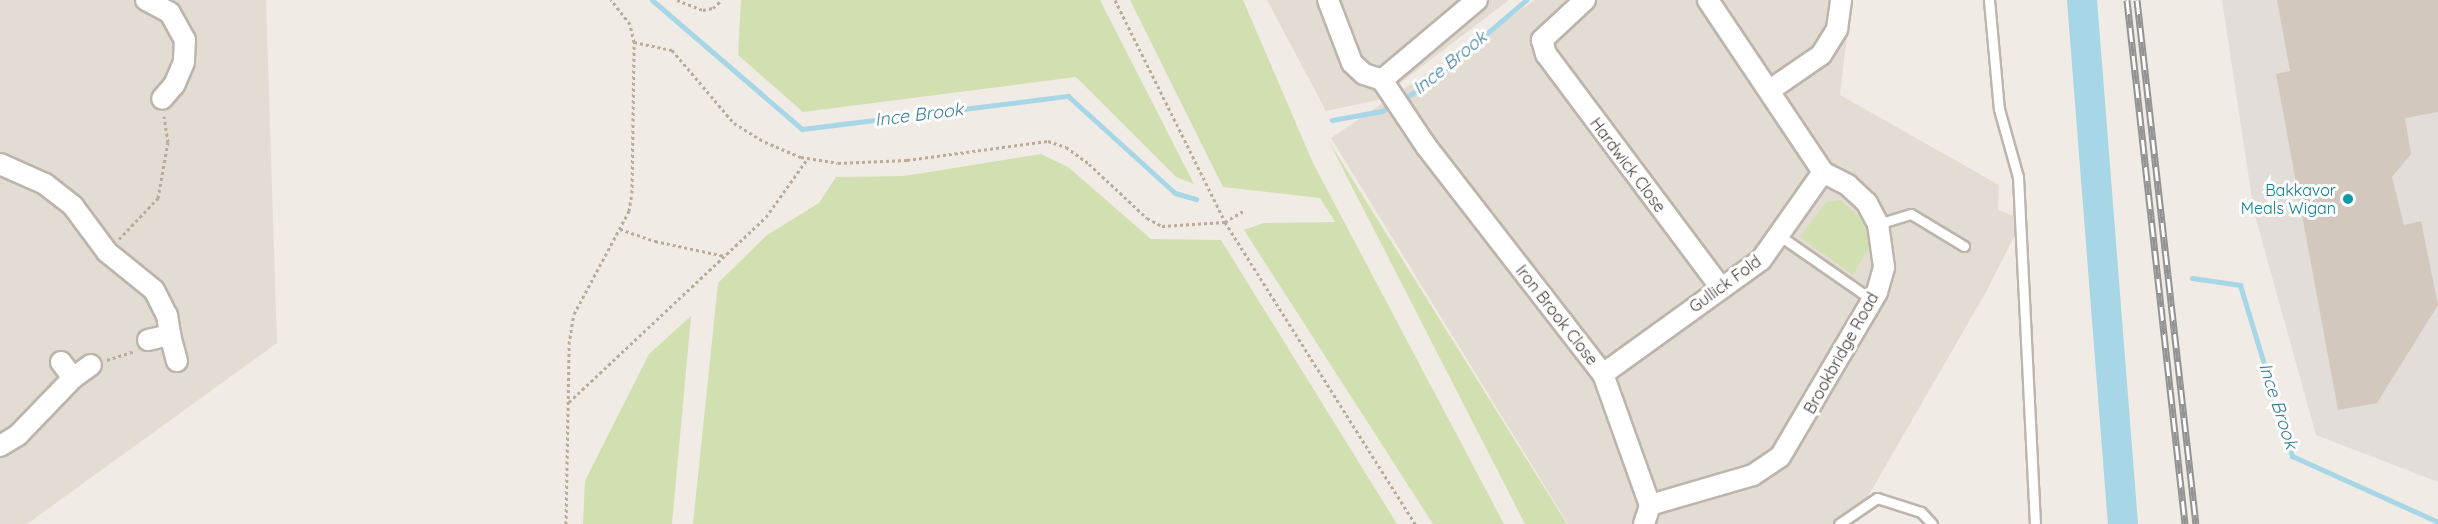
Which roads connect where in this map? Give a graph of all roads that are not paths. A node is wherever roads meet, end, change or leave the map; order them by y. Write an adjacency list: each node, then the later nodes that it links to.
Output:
1 (146, 0): 10 (street)
2 (1328, 0): 8 (street)
3 (1478, 0): 8 (street)
4 (1585, 0): 16 (street, Hardwick Close)
5 (1707, 0): 9 (street, Brookbridge Road)
6 (1841, 0): 9 (street)
7 (1989, 0): 29 (lane)
8 (1384, 83): 23 (street, Iron Brook Close)
9 (1770, 90): 12 (street, Brookbridge Road)
10 (159, 99)
11 (0, 164): 18 (street)
12 (1823, 172): 13 (street, Brookbridge Road); 14 (street, Gullick Fold)
13 (1878, 224): 15 (lane); 17 (street, Brookbridge Road)
14 (1780, 236): 16 (street, Gullick Fold); 17 (lane)
15 (1964, 246)
16 (1720, 287): 23 (street, Gullick Fold)
17 (1872, 300): 26 (street, Brookbridge Road)
18 (170, 335): 19 (street); 20 (street)
19 (148, 340)
20 (177, 361)
21 (61, 362): 24 (street)
22 (91, 365): 24 (street)
23 (1603, 374): 26 (street, Iron Brook Close)
24 (73, 378): 25 (street)
25 (0, 446)
26 (1647, 515)
27 (1839, 524): 28 (lane)
28 (1932, 524)
29 (2036, 524)

